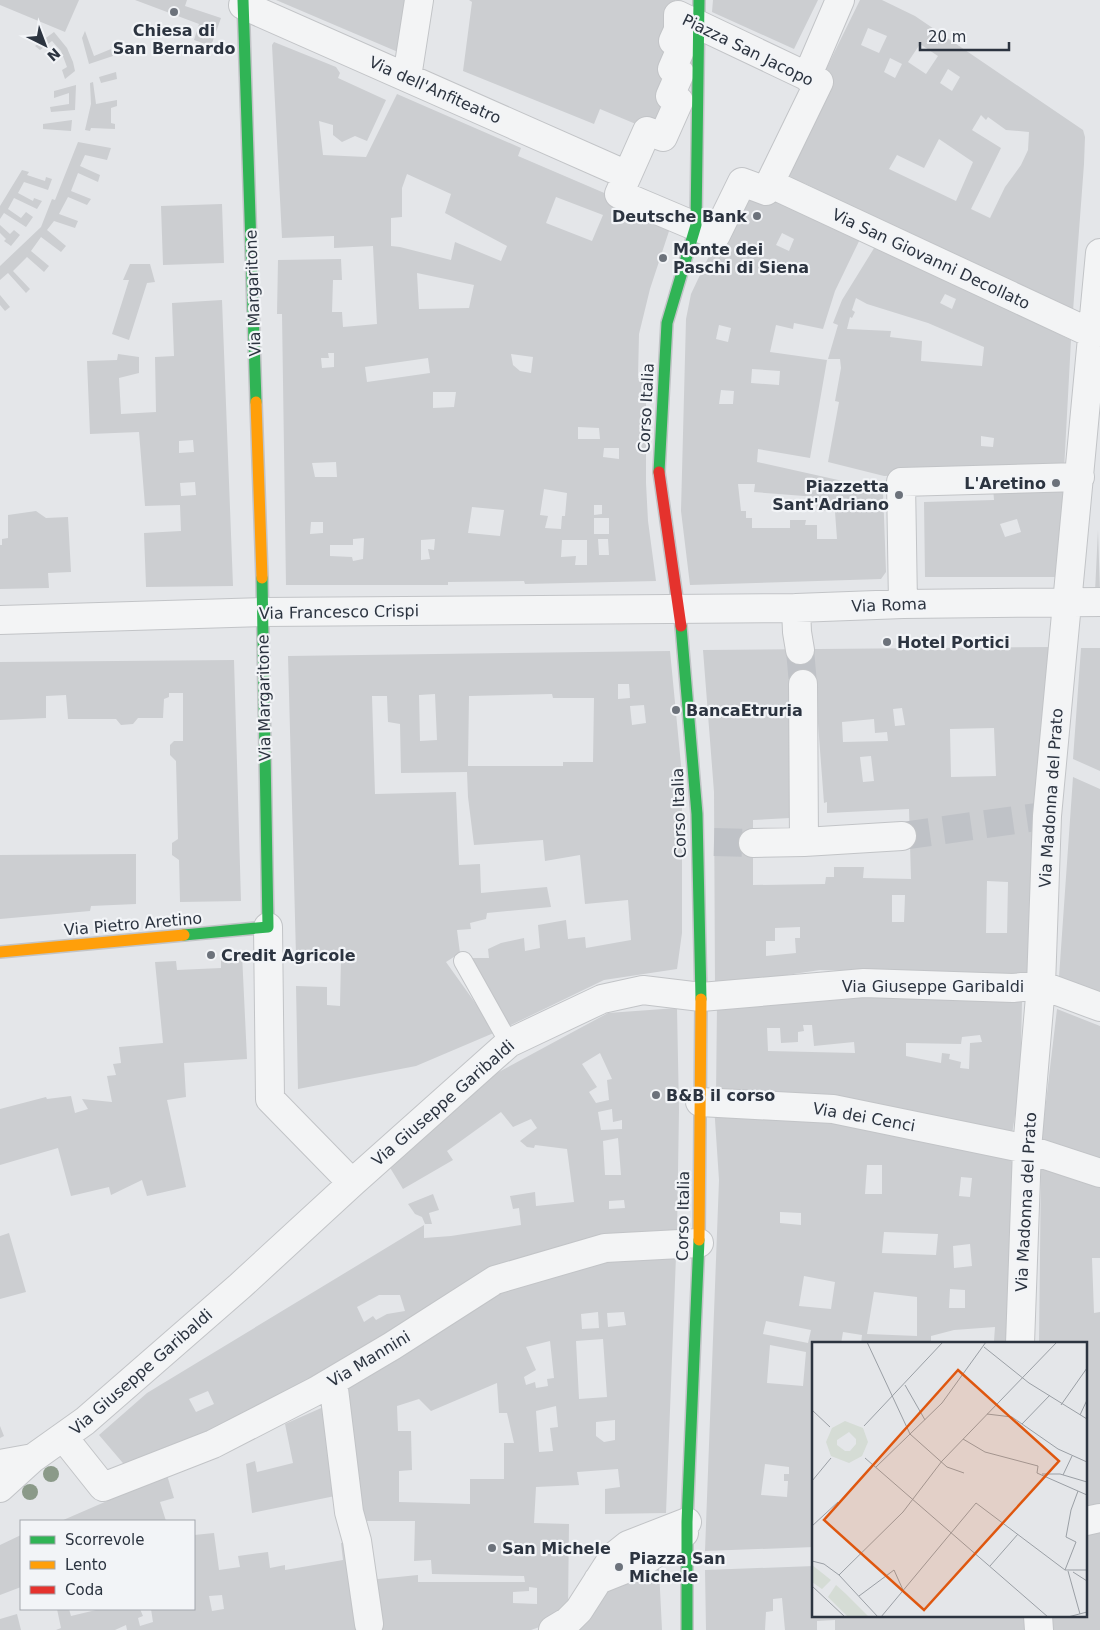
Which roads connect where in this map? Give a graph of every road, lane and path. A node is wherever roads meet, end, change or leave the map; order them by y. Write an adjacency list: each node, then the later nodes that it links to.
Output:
1 (419, 0): 5 (street)
2 (840, 0): 6 (street)
3 (243, 2): 5 (street, Via dell'Anfiteatro); 18 (street, Via Margaritone)
4 (699, 12): 6 (street, Piazza San Jacopo); 7 (street, Piazza San Jacopo); 9 (street, Corso Italia)
5 (407, 77): 7 (street, Via dell'Anfiteatro)
6 (807, 77): 8 (street, Piazza San Jacopo)
7 (627, 175): 9 (street, Piazza San Jacopo)
8 (769, 183): 9 (street, Piazza San Jacopo); 11 (street, Via San Giovanni Decollato)
9 (696, 225): 16 (street, Corso Italia)
10 (1100, 253): 11 (street, Via Madonna del Prato)
11 (1093, 334): 12 (street, Via Madonna del Prato)
12 (1080, 477): 14 (street, Via Madonna del Prato); 15 (street)
13 (1100, 602): 14 (street, Via Roma)
14 (1067, 603): 15 (street, Via Roma); 28 (street, Via Madonna del Prato)
15 (903, 604): 17 (street, Via Roma)
16 (678, 608): 17 (street, Via Roma); 18 (street, Via Francesco Crispi); 29 (street, Corso Italia)
17 (796, 608): 20 (street)
18 (263, 612): 19 (street, Via Francesco Crispi); 25 (street, Via Margaritone)
19 (0, 620)
20 (800, 650)
21 (803, 684): 23 (street)
22 (902, 836): 23 (street)
23 (804, 842): 24 (street)
24 (753, 843)
25 (268, 927): 26 (street, Via Pietro Aretino); 35 (street, Via Margaritone)
26 (0, 952)
27 (463, 961): 31 (lane)
28 (1041, 984): 29 (street, Via Giuseppe Garibaldi); 30 (street, Via Giuseppe Garibaldi); 33 (street, Via Madonna del Prato)
29 (701, 997): 31 (street, Via Giuseppe Garibaldi); 32 (street, Corso Italia)
30 (1100, 1007)
31 (509, 1043): 35 (street, Via Giuseppe Garibaldi)
32 (700, 1102): 33 (street, Via dei Cenci); 36 (street, Corso Italia)
33 (1027, 1149): 34 (street, Via dei Cenci); 37 (street, Via Madonna del Prato)
34 (1100, 1173)
35 (352, 1182): 39 (street, Via Giuseppe Garibaldi)
36 (699, 1242): 38 (street, Via Mannini); 43 (street, Corso Italia)
37 (1020, 1342)
38 (333, 1381): 39 (street, Via Mannini); 44 (street)
39 (64, 1438): 40 (street, Via Giuseppe Garibaldi)
40 (33, 1458): 41 (street, Via Giuseppe Garibaldi); 42 (street)
41 (0, 1464)
42 (0, 1488)
43 (687, 1527): 45 (street); 46 (street, Corso Italia)
44 (369, 1624)
45 (553, 1630)
46 (687, 1630)

